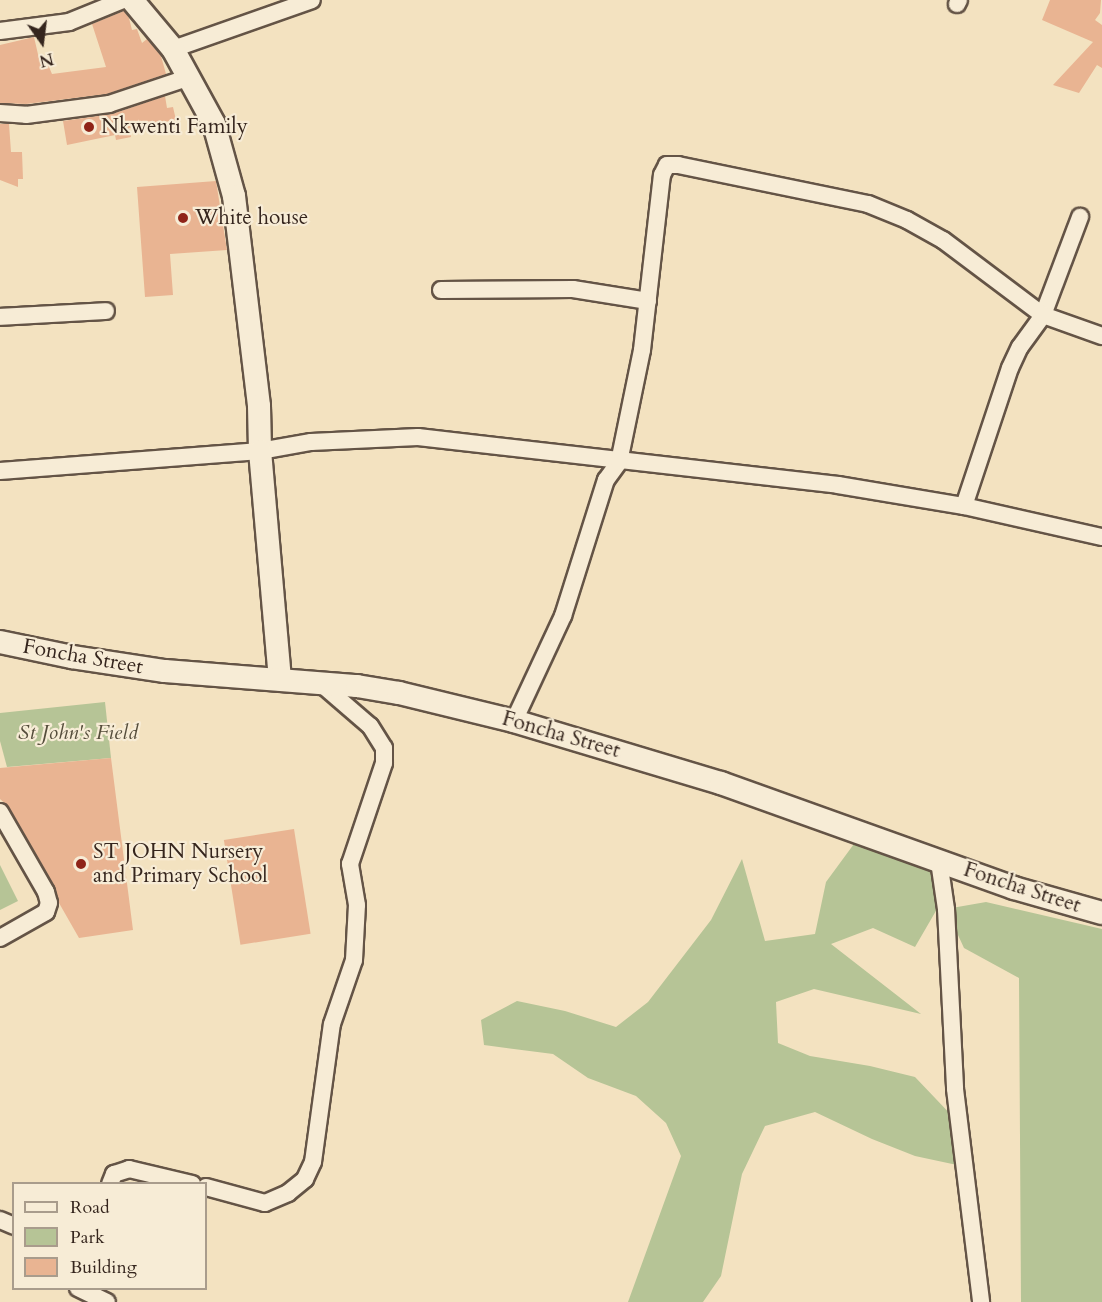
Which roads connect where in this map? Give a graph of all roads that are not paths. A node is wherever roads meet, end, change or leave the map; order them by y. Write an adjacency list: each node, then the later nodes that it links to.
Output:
1 (123, 0): 4 (street)
2 (132, 0): 5 (main road)
3 (312, 0): 5 (street)
4 (0, 31)
5 (173, 49): 6 (main road)
6 (189, 77): 7 (street); 15 (main road)
7 (0, 113)
8 (1080, 217): 12 (street)
9 (441, 290): 10 (street)
10 (648, 301): 12 (street); 16 (street)
11 (105, 311): 13 (street)
12 (1043, 315): 14 (street); 18 (street)
13 (0, 317)
14 (1102, 336)
15 (260, 451): 16 (street); 17 (street); 21 (main road)
16 (619, 462): 18 (street); 23 (street)
17 (0, 471)
18 (964, 506): 19 (street)
19 (1102, 537)
20 (0, 642): 21 (main road, Foncha Street)
21 (280, 679): 22 (main road, Foncha Street)
22 (318, 681): 23 (main road, Foncha Street); 30 (street)
23 (514, 721): 25 (main road, Foncha Street)
24 (0, 812): 27 (street)
25 (939, 861): 26 (main road, Foncha Street); 33 (street)
26 (1102, 913)
27 (0, 938)
28 (111, 1182): 29 (street)
29 (184, 1182)
30 (207, 1187)
31 (82, 1290): 32 (street)
32 (107, 1302)
33 (981, 1302)

